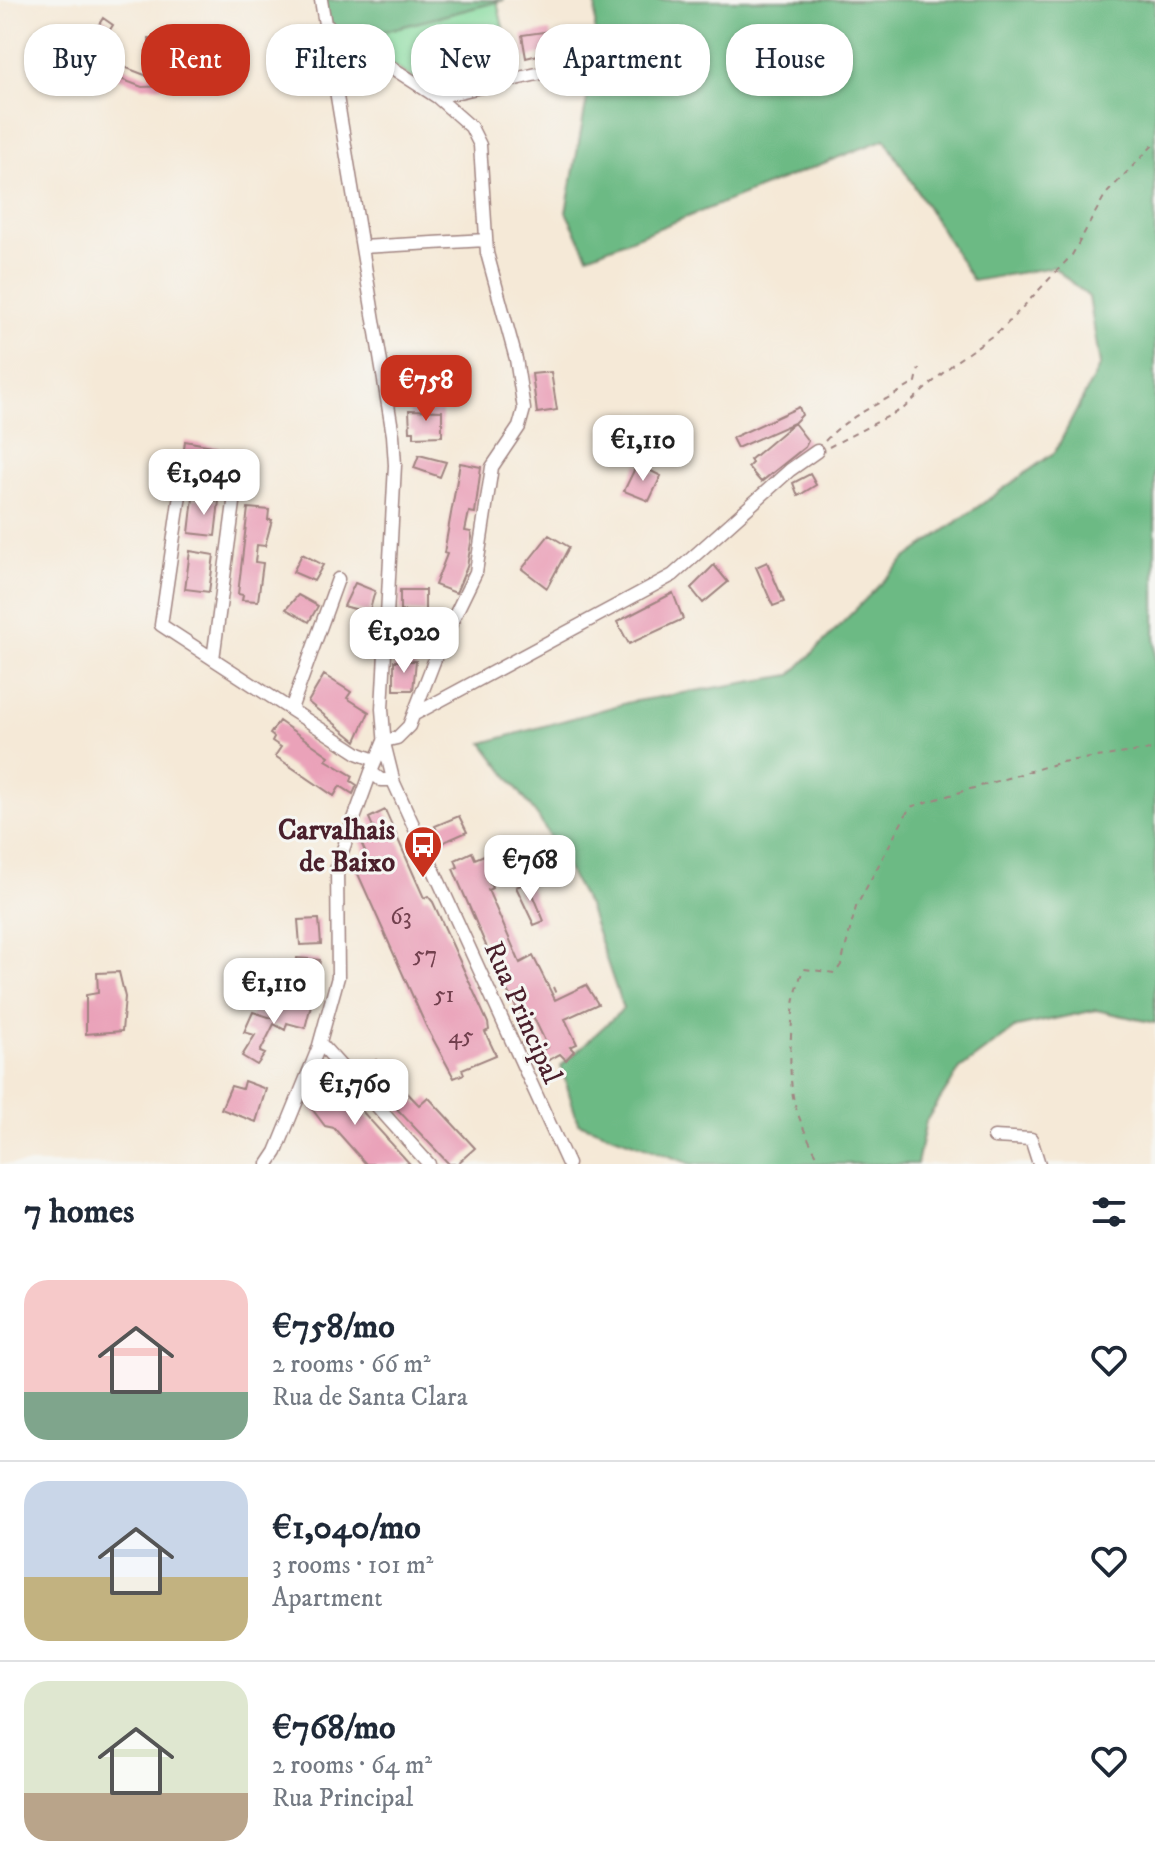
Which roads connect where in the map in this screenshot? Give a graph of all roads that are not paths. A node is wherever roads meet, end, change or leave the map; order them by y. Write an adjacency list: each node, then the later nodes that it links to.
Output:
1 (321, 0): 2 (street)
2 (326, 24)
3 (395, 70): 6 (street)
4 (535, 74): 6 (street)
5 (338, 96): 8 (street)
6 (437, 97): 7 (street)
7 (486, 240): 8 (street); 13 (street)
8 (362, 247): 14 (street)
9 (817, 451): 13 (street)
10 (338, 579): 12 (street)
11 (213, 659): 11 (street); 12 (street)
12 (291, 709): 15 (street)
13 (415, 714): 14 (street)
14 (384, 744): 15 (street); 16 (street, Rua Principal)
15 (373, 766): 16 (street); 17 (street)
16 (393, 780): 21 (street, Rua Principal)
17 (320, 1043): 19 (street); 20 (street)
18 (994, 1137): 22 (street)
19 (268, 1164)
20 (429, 1164)
21 (568, 1164)
22 (1039, 1164)

